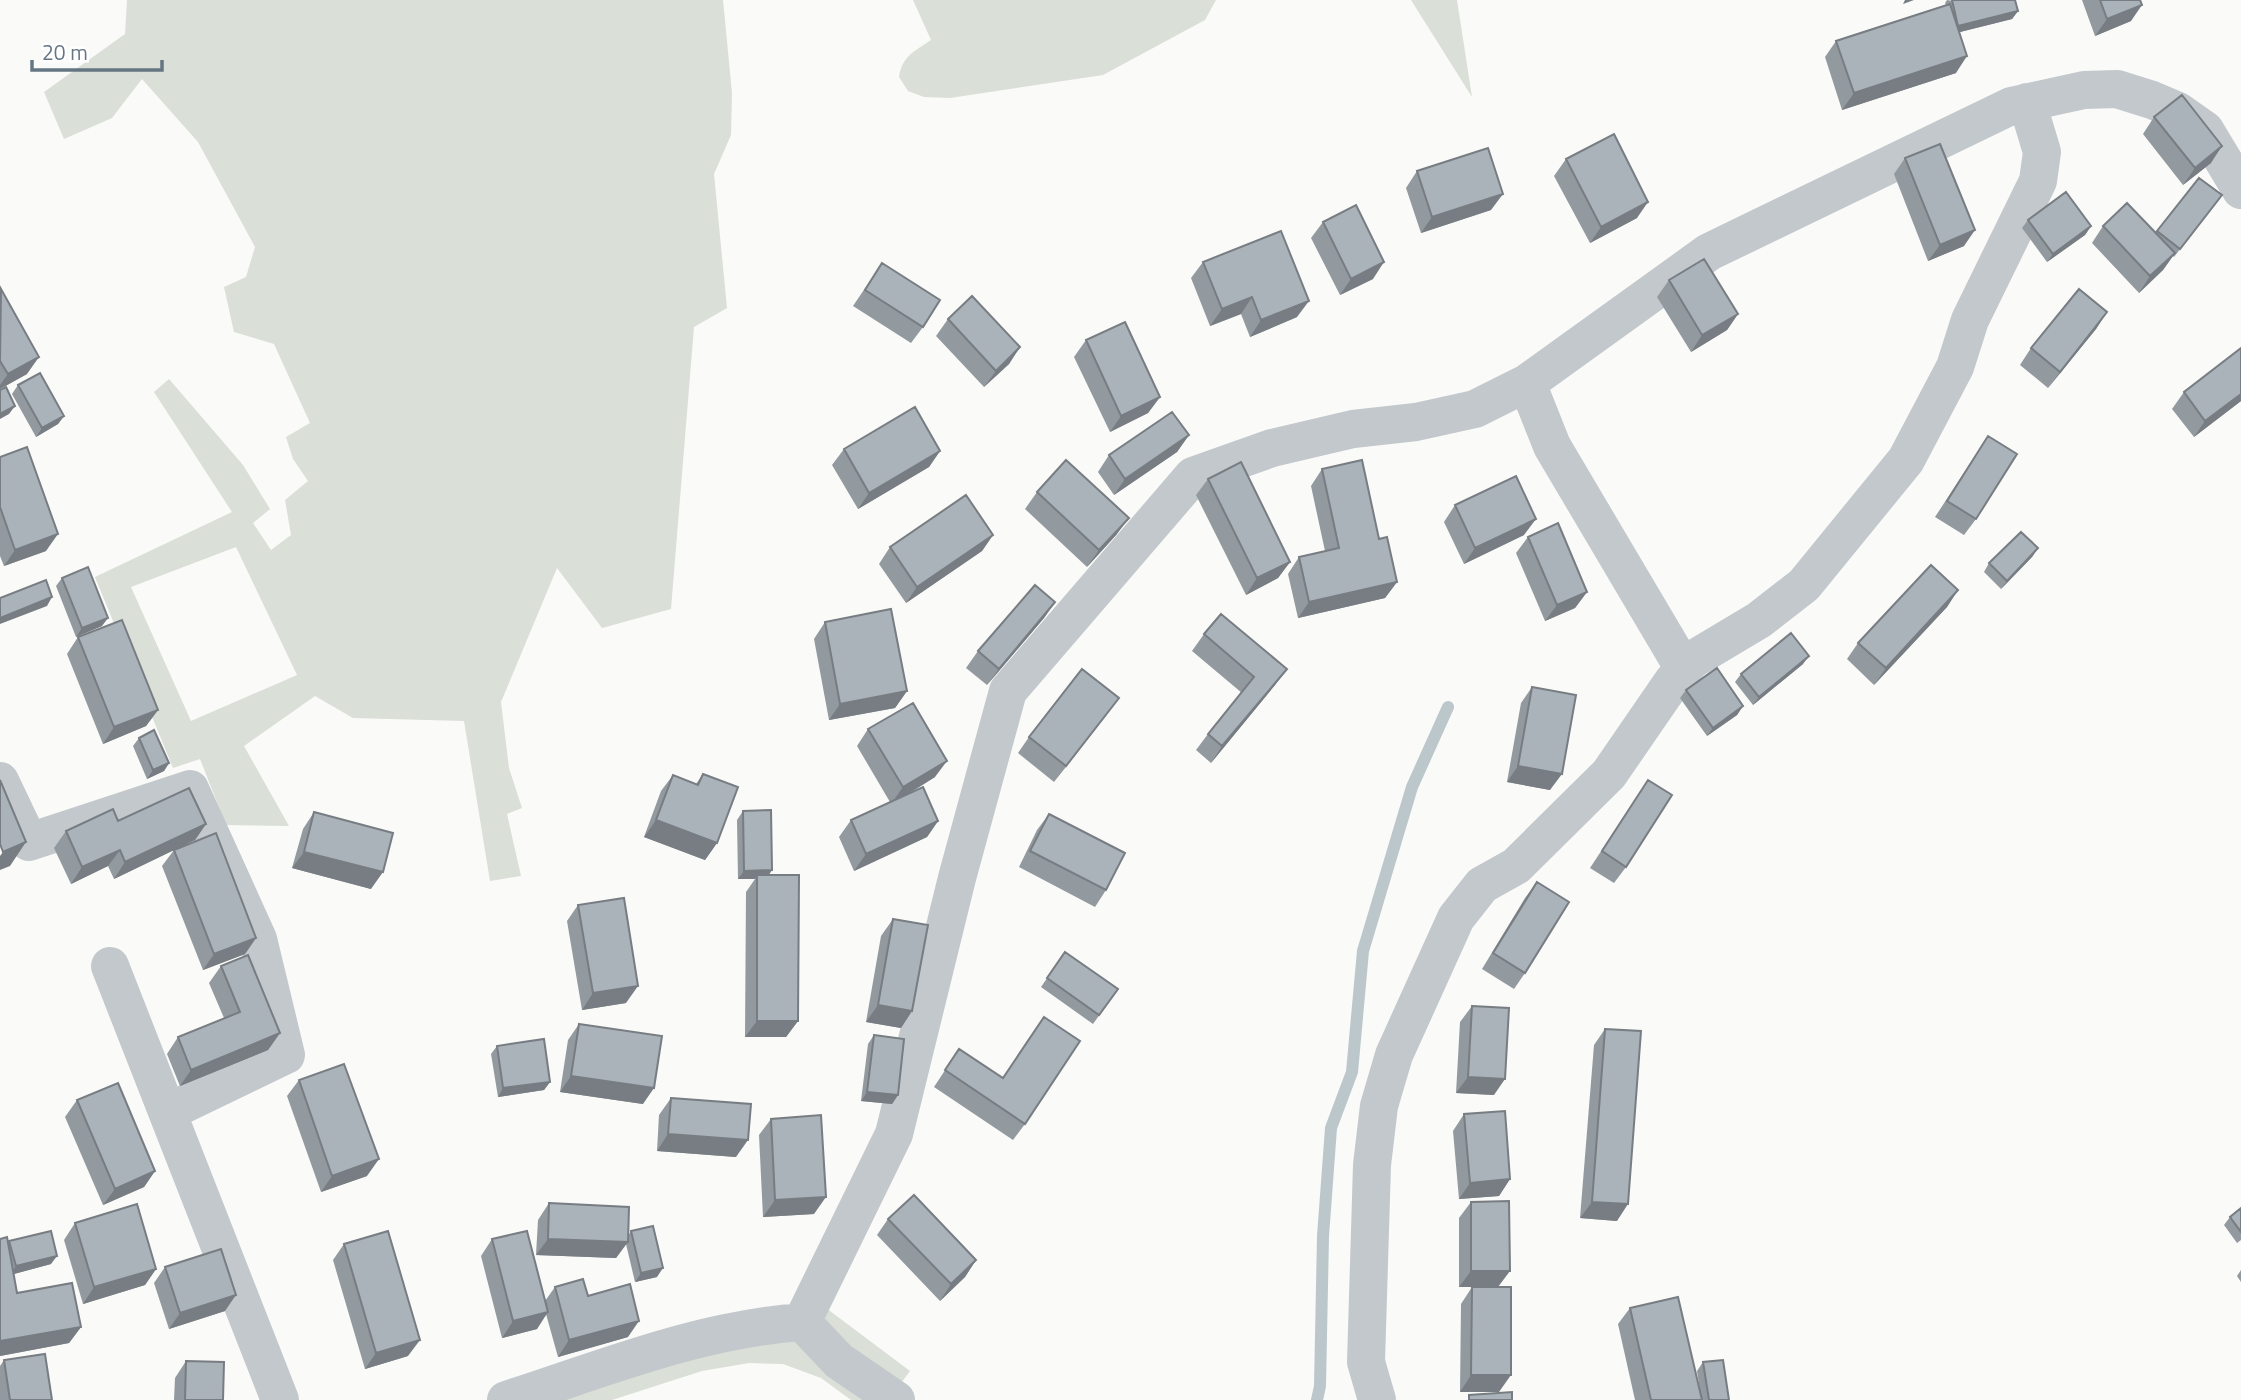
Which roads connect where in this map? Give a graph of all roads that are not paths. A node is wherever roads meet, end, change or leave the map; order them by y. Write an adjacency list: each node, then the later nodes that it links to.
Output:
1 (2026, 102): 2 (street); 3 (street); 4 (street)
2 (2241, 190)
3 (1527, 383): 4 (street); 8 (street)
4 (1684, 669): 12 (street)
5 (0, 781): 7 (street)
6 (110, 966): 7 (street)
7 (168, 1112): 9 (street)
8 (802, 1322): 10 (street); 11 (street)
9 (280, 1400)
10 (506, 1400)
11 (896, 1400)
12 (1377, 1400)

